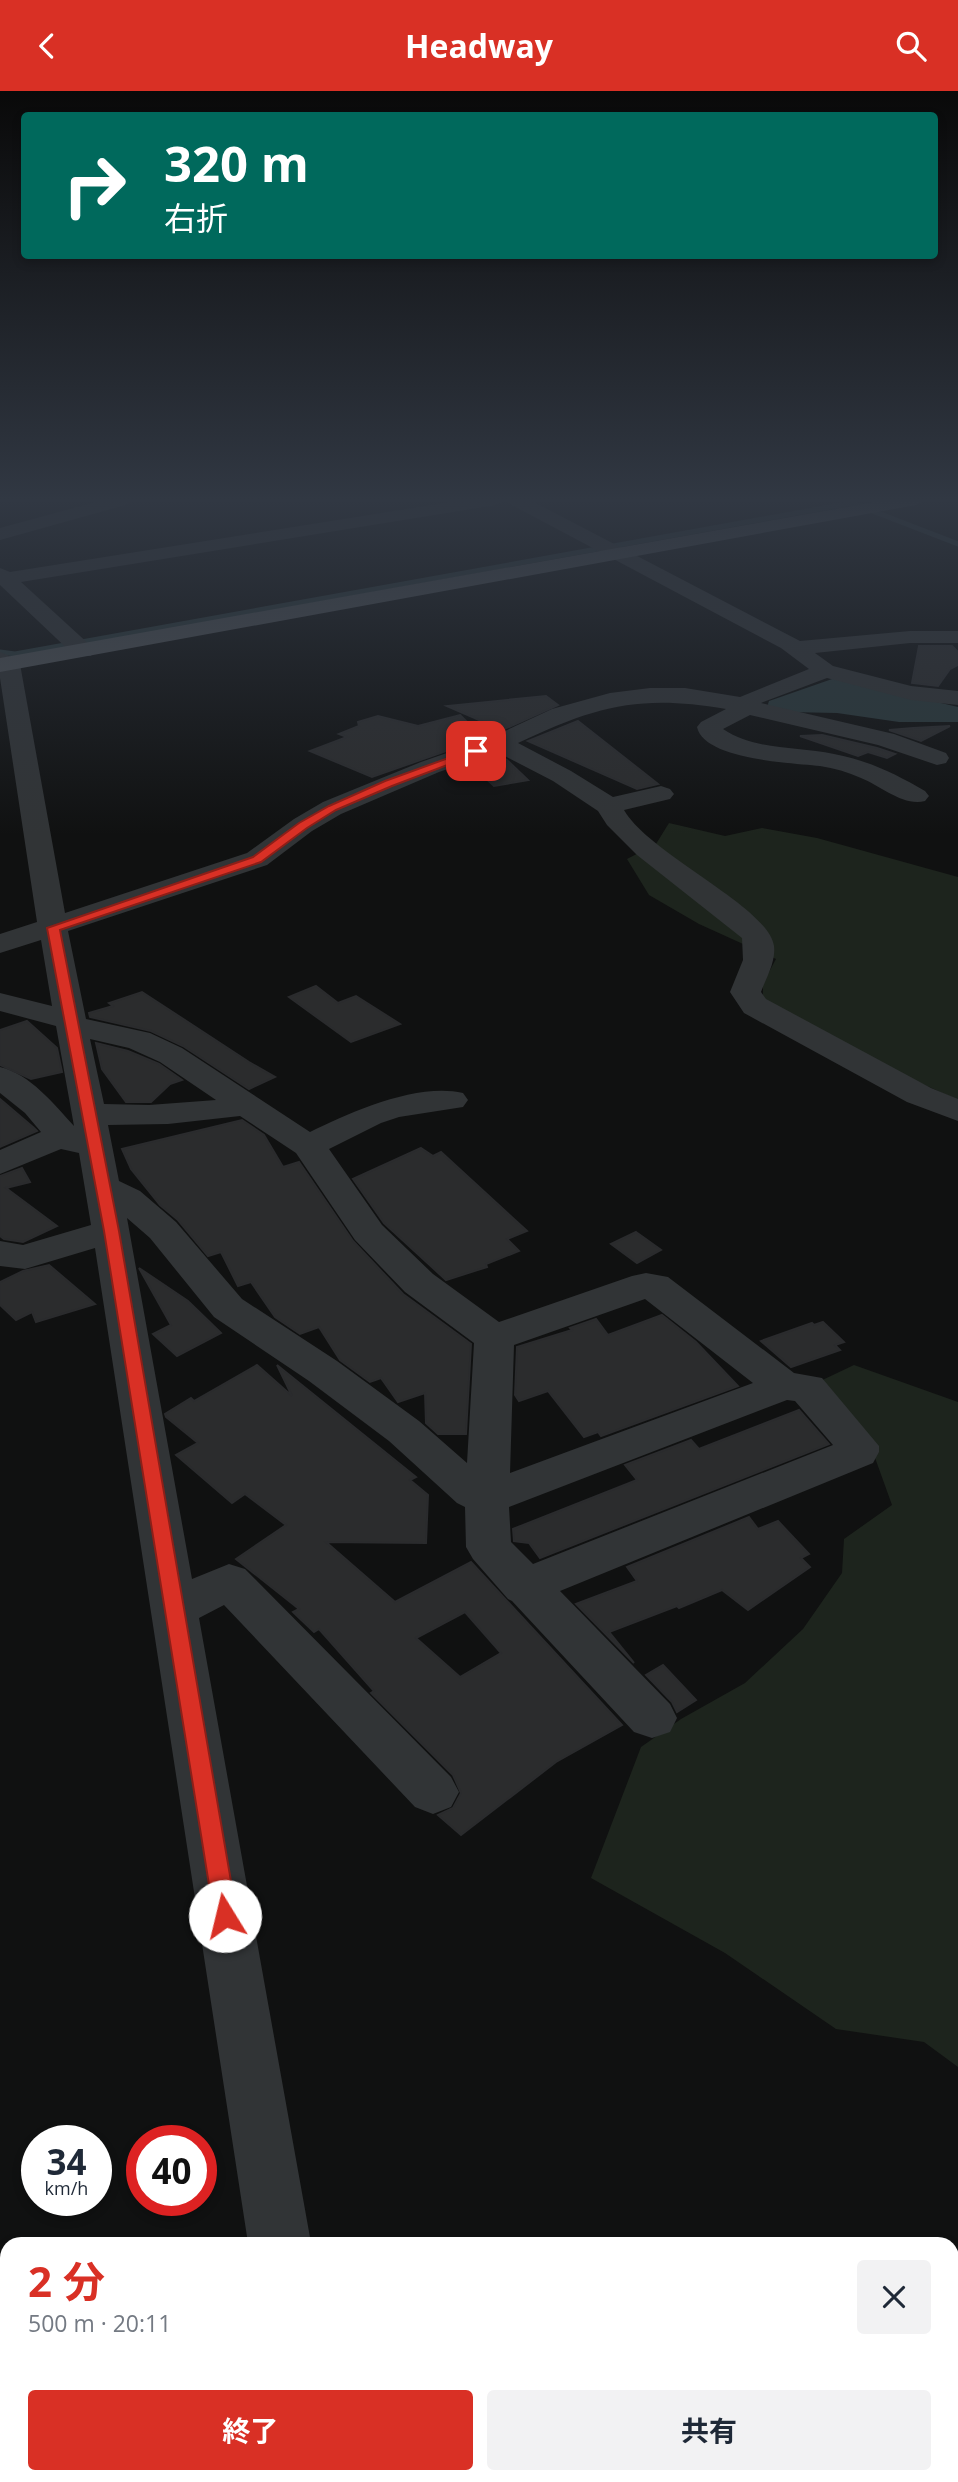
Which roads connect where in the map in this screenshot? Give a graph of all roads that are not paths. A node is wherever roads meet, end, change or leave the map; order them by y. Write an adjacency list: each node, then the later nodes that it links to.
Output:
1 (39, 612): 8 (street)
2 (307, 612): 8 (main road)
3 (726, 612): 7 (street)
4 (958, 631): 6 (street)
5 (958, 637): 6 (street)
6 (827, 643): 7 (street)
7 (794, 648): 10 (street)
8 (83, 652): 9 (main road)
9 (3, 663): 18 (street)
10 (825, 671): 11 (street); 12 (street)
11 (958, 698)
12 (758, 714): 13 (street); 14 (street); 16 (street)
13 (499, 743): 17 (street); 18 (street)
14 (937, 758)
15 (661, 794): 17 (street)
16 (916, 796)
17 (609, 806): 25 (street)
18 (53, 928): 19 (street); 21 (street)
19 (0, 944)
20 (0, 1002): 21 (street)
21 (72, 1023): 24 (street); 26 (street)
22 (0, 1077): 26 (street)
23 (451, 1100): 27 (street)
24 (248, 1105): 26 (street); 27 (street)
25 (958, 1111)
26 (88, 1145): 28 (street); 29 (street); 33 (street)
27 (308, 1146): 31 (street)
28 (0, 1163)
29 (111, 1231): 30 (street); 35 (street)
30 (0, 1253)
31 (494, 1338): 32 (street); 33 (street)
32 (784, 1386): 33 (street); 34 (street)
33 (487, 1498): 34 (street)
34 (524, 1587): 36 (street)
35 (173, 1610): 37 (street); 38 (street)
36 (652, 1718)
37 (433, 1792)
38 (278, 2237)

